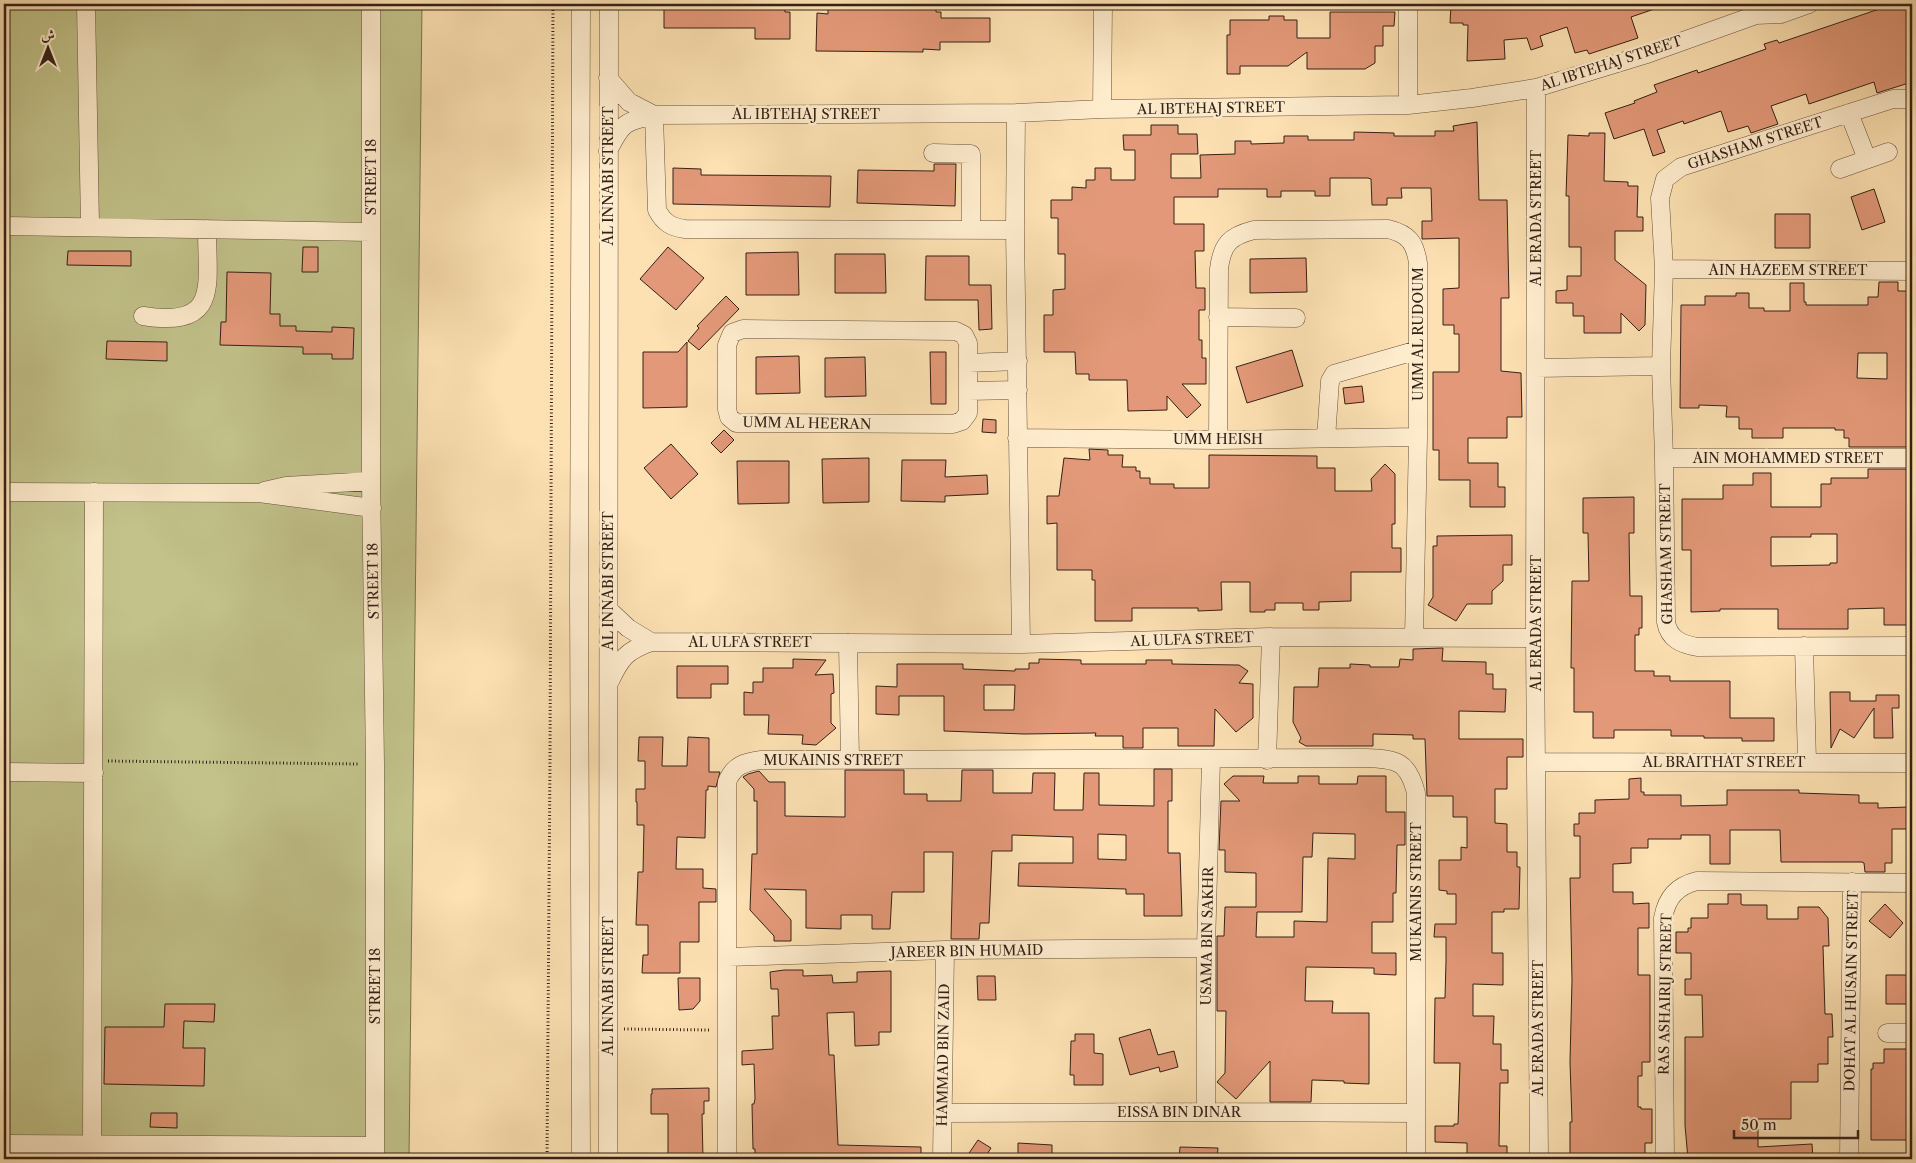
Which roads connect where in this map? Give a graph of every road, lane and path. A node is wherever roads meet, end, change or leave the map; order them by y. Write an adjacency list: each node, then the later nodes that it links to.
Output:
1 (86, 4): 25 (street)
2 (371, 4): 29 (street, STREET 18)
3 (553, 4): 87 (path)
4 (581, 4): 88 (street, AL INNABI STREET)
5 (609, 4): 11 (street, AL INNABI STREET)
6 (1103, 4): 15 (street)
7 (1408, 4): 14 (street)
8 (1771, 4): 10 (street, AL IBTEHAJ STREET)
9 (1809, 4): 10 (street, AL IBTEHAJ STREET)
10 (1756, 15): 12 (street, AL IBTEHAJ STREET)
11 (608, 78): 18 (street, AL IBTEHAJ STREET); 19 (street, AL INNABI STREET)
12 (1536, 88): 14 (street, AL IBTEHAJ STREET); 39 (street, AL ERADA STREET)
13 (1912, 99): 17 (street, GHASHAM STREET)
14 (1408, 104): 15 (street, AL IBTEHAJ STREET)
15 (1102, 109): 16 (street, AL IBTEHAJ STREET)
16 (1016, 113): 18 (street, AL IBTEHAJ STREET); 28 (street)
17 (1849, 113): 22 (street); 30 (street, GHASHAM STREET)
18 (654, 115): 19 (street, AL IBTEHAJ STREET); 27 (street)
19 (608, 151): 53 (street, AL INNABI STREET)
20 (1888, 152): 22 (street)
21 (933, 153): 27 (street)
22 (1867, 159): 23 (street)
23 (1840, 169)
24 (4, 226): 25 (street)
25 (90, 226): 26 (street)
26 (207, 229): 29 (street); 32 (street)
27 (971, 230): 28 (street)
28 (1015, 230): 36 (street)
29 (371, 232): 48 (street, STREET 18)
30 (1664, 269): 31 (street, AIN HAZEEM STREET); 38 (street, GHASHAM STREET)
31 (1912, 271)
32 (143, 316)
33 (1218, 317): 34 (street); 35 (street, UMM AL RUDOUM); 45 (street, UMM AL RUDOUM)
34 (1296, 318)
35 (1418, 350): 42 (street, UMM AL RUDOUM); 44 (street)
36 (1018, 361): 37 (street); 40 (street)
37 (968, 363): 41 (street, UMM AL HEERAN); 41 (street, UMM AL HEERAN)
38 (1661, 366): 39 (street); 46 (street, GHASHAM STREET)
39 (1536, 368): 56 (street, AL ERADA STREET)
40 (1018, 390): 41 (street); 43 (street)
41 (968, 391)
42 (1418, 437): 44 (street, UMM HEISH); 55 (street, UMM AL RUDOUM)
43 (1018, 438): 45 (street, UMM HEISH); 59 (street)
44 (1326, 438): 45 (street, UMM HEISH)
45 (1218, 440)
46 (1664, 458): 47 (street, AIN MOHAMMED STREET); 60 (street, GHASHAM STREET)
47 (1912, 458)
48 (371, 481): 51 (street); 52 (street, STREET 18)
49 (4, 492): 50 (street)
50 (94, 492): 51 (street); 70 (street)
51 (259, 493): 52 (street)
52 (372, 508): 69 (street, STREET 18)
53 (609, 610): 57 (street); 62 (street, AL INNABI STREET)
54 (1271, 637): 55 (street, AL ULFA STREET); 59 (street, AL ULFA STREET); 65 (street)
55 (1414, 638): 56 (street, AL ULFA STREET)
56 (1535, 638): 66 (street, AL ERADA STREET)
57 (651, 642): 58 (street, AL ULFA STREET); 62 (street, AL ULFA STREET)
58 (848, 643): 59 (street, AL ULFA STREET); 63 (street)
59 (1021, 644)
60 (1804, 646): 61 (street, GHASHAM STREET); 67 (street)
61 (1912, 646)
62 (608, 685): 77 (street, AL INNABI STREET)
63 (850, 760): 64 (street, MUKAINIS STREET); 76 (street, MUKAINIS STREET)
64 (1211, 760): 65 (street, MUKAINIS STREET); 74 (street, USAMA BIN SAKHR)
65 (1267, 760): 82 (street, MUKAINIS STREET)
66 (1536, 762): 67 (street, AL BRAITHAT STREET); 93 (street, AL ERADA STREET)
67 (1807, 762): 68 (street, AL BRAITHAT STREET)
68 (1912, 763)
69 (375, 764): 70 (path); 86 (street, STREET 18)
70 (94, 767): 71 (street); 85 (street)
71 (4, 772)
72 (1852, 882): 73 (street, RAS ASHAIRIJ STREET); 94 (street, RAS ASHAIRIJ STREET); 95 (street, DOHAT AL HUSAIN STREET)
73 (1912, 883)
74 (1206, 948): 75 (street, JAREER BIN HUMAID); 81 (street, USAMA BIN SAKHR)
75 (944, 950): 76 (street, JAREER BIN HUMAID); 83 (street, HAMMAD BIN ZAID)
76 (728, 957): 78 (street, MUKAINIS STREET)
77 (608, 1028): 78 (path); 89 (street, AL INNABI STREET)
78 (726, 1030): 90 (street, MUKAINIS STREET)
79 (1887, 1033): 80 (street)
80 (1912, 1033)
81 (1206, 1112): 82 (street, EISSA BIN DINAR); 83 (street, EISSA BIN DINAR)
82 (1416, 1113): 92 (street, MUKAINIS STREET)
83 (942, 1114): 91 (street, HAMMAD BIN ZAID)
84 (4, 1144): 85 (street)
85 (92, 1145): 86 (street)
86 (375, 1152)
87 (547, 1159)
88 (581, 1159)
89 (608, 1159)
90 (727, 1159)
91 (942, 1159)
92 (1416, 1159)
93 (1539, 1159)
94 (1665, 1159)
95 (1849, 1159)

